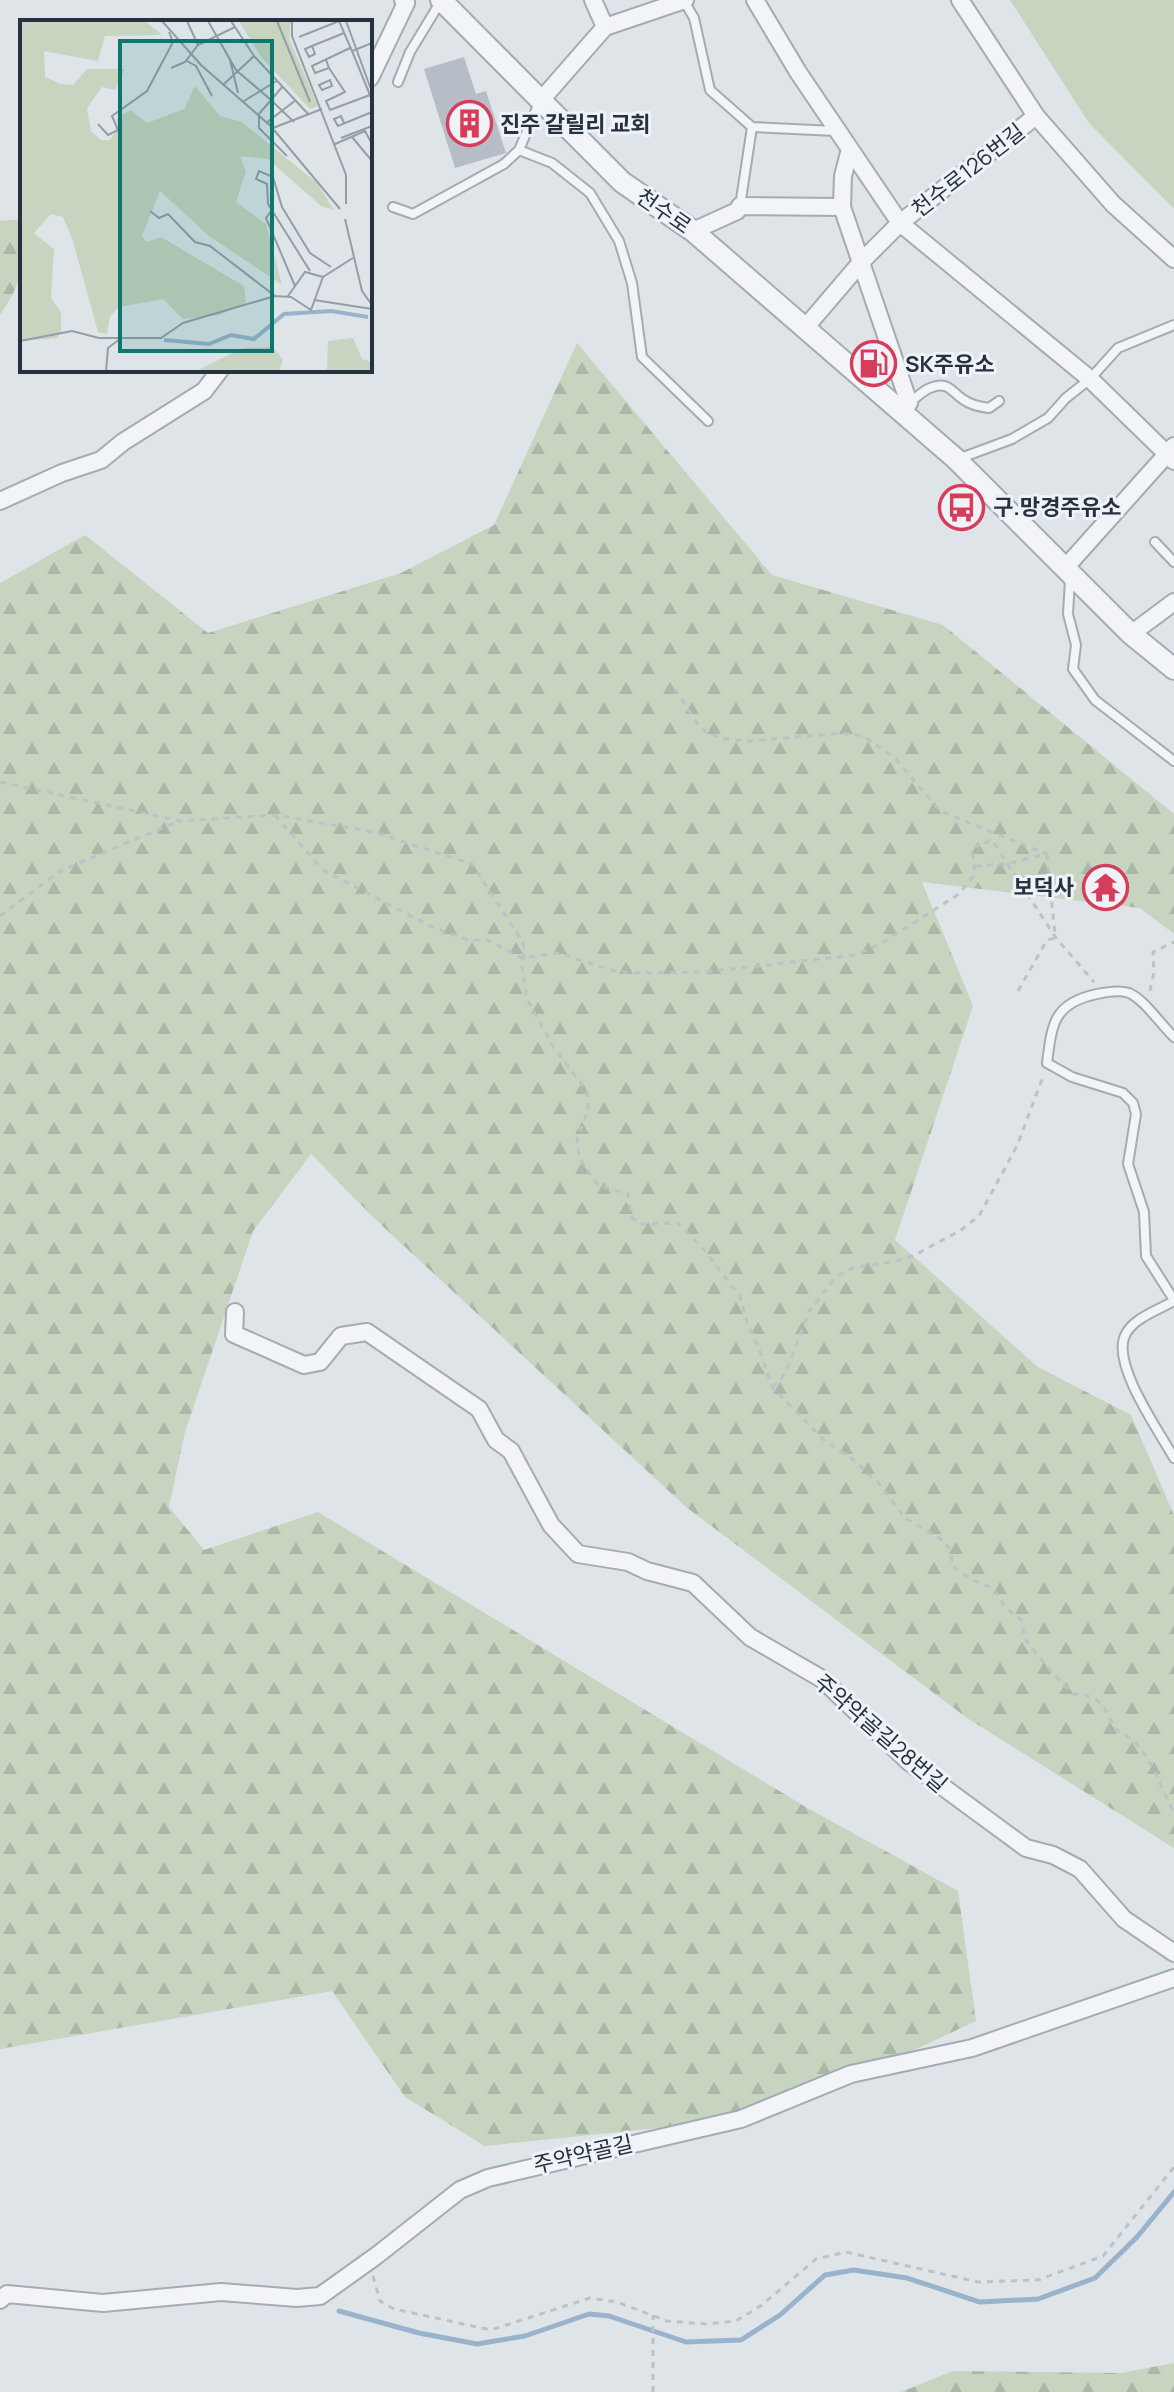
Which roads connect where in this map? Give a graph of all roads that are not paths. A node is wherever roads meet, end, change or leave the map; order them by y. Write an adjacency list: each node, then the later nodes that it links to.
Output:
1 (403, 0): 8 (street)
2 (441, 0): 9 (lane); 10 (street, 천수로)
3 (593, 0): 7 (street)
4 (684, 0): 7 (street); 13 (lane)
5 (755, 0): 12 (street, 천수로126번길)
6 (960, 0): 11 (street, 천수로126번길)
7 (605, 27): 10 (street)
8 (372, 74)
9 (398, 82)
10 (542, 99): 15 (lane); 20 (street, 천수로)
11 (1036, 116): 19 (street, 천수로126번길); 21 (street, 천수로126번길)
12 (834, 126): 13 (lane); 14 (street, 천수로126번길)
13 (752, 127): 16 (lane)
14 (850, 149): 18 (street); 19 (street, 천수로126번길)
15 (519, 150): 17 (lane); 29 (lane)
16 (740, 206): 18 (street); 20 (street)
17 (393, 207)
18 (842, 207): 22 (street)
19 (900, 223): 22 (street, 천수로126번길); 26 (street, 천수로126번길)
20 (693, 231): 24 (street, 천수로)
21 (1174, 259)
22 (863, 260): 24 (street, 천수로126번길); 28 (street)
23 (1174, 325): 26 (lane)
24 (805, 328): 28 (street, 천수로)
25 (218, 372): 32 (street)
26 (1090, 379): 30 (street, 천수로126번길); 31 (lane)
27 (999, 401): 28 (lane)
28 (904, 407): 31 (street, 천수로)
29 (708, 421)
30 (1172, 454): 35 (street)
31 (956, 459): 35 (street, 천수로)
32 (0, 501)
33 (1155, 542): 34 (lane)
34 (1174, 562)
35 (1068, 571): 37 (street, 천수로); 39 (lane)
36 (1174, 602): 37 (street)
37 (1131, 634): 38 (street, 천수로)
38 (1174, 669)
39 (1174, 761)
40 (1174, 1037): 41 (lane)
41 (1174, 1301): 43 (lane)
42 (235, 1312): 44 (street, 주약약골길28번길)
43 (1174, 1458)
44 (1174, 1953)
45 (1174, 1978): 46 (street, 주약약골길)
46 (2, 2295)

